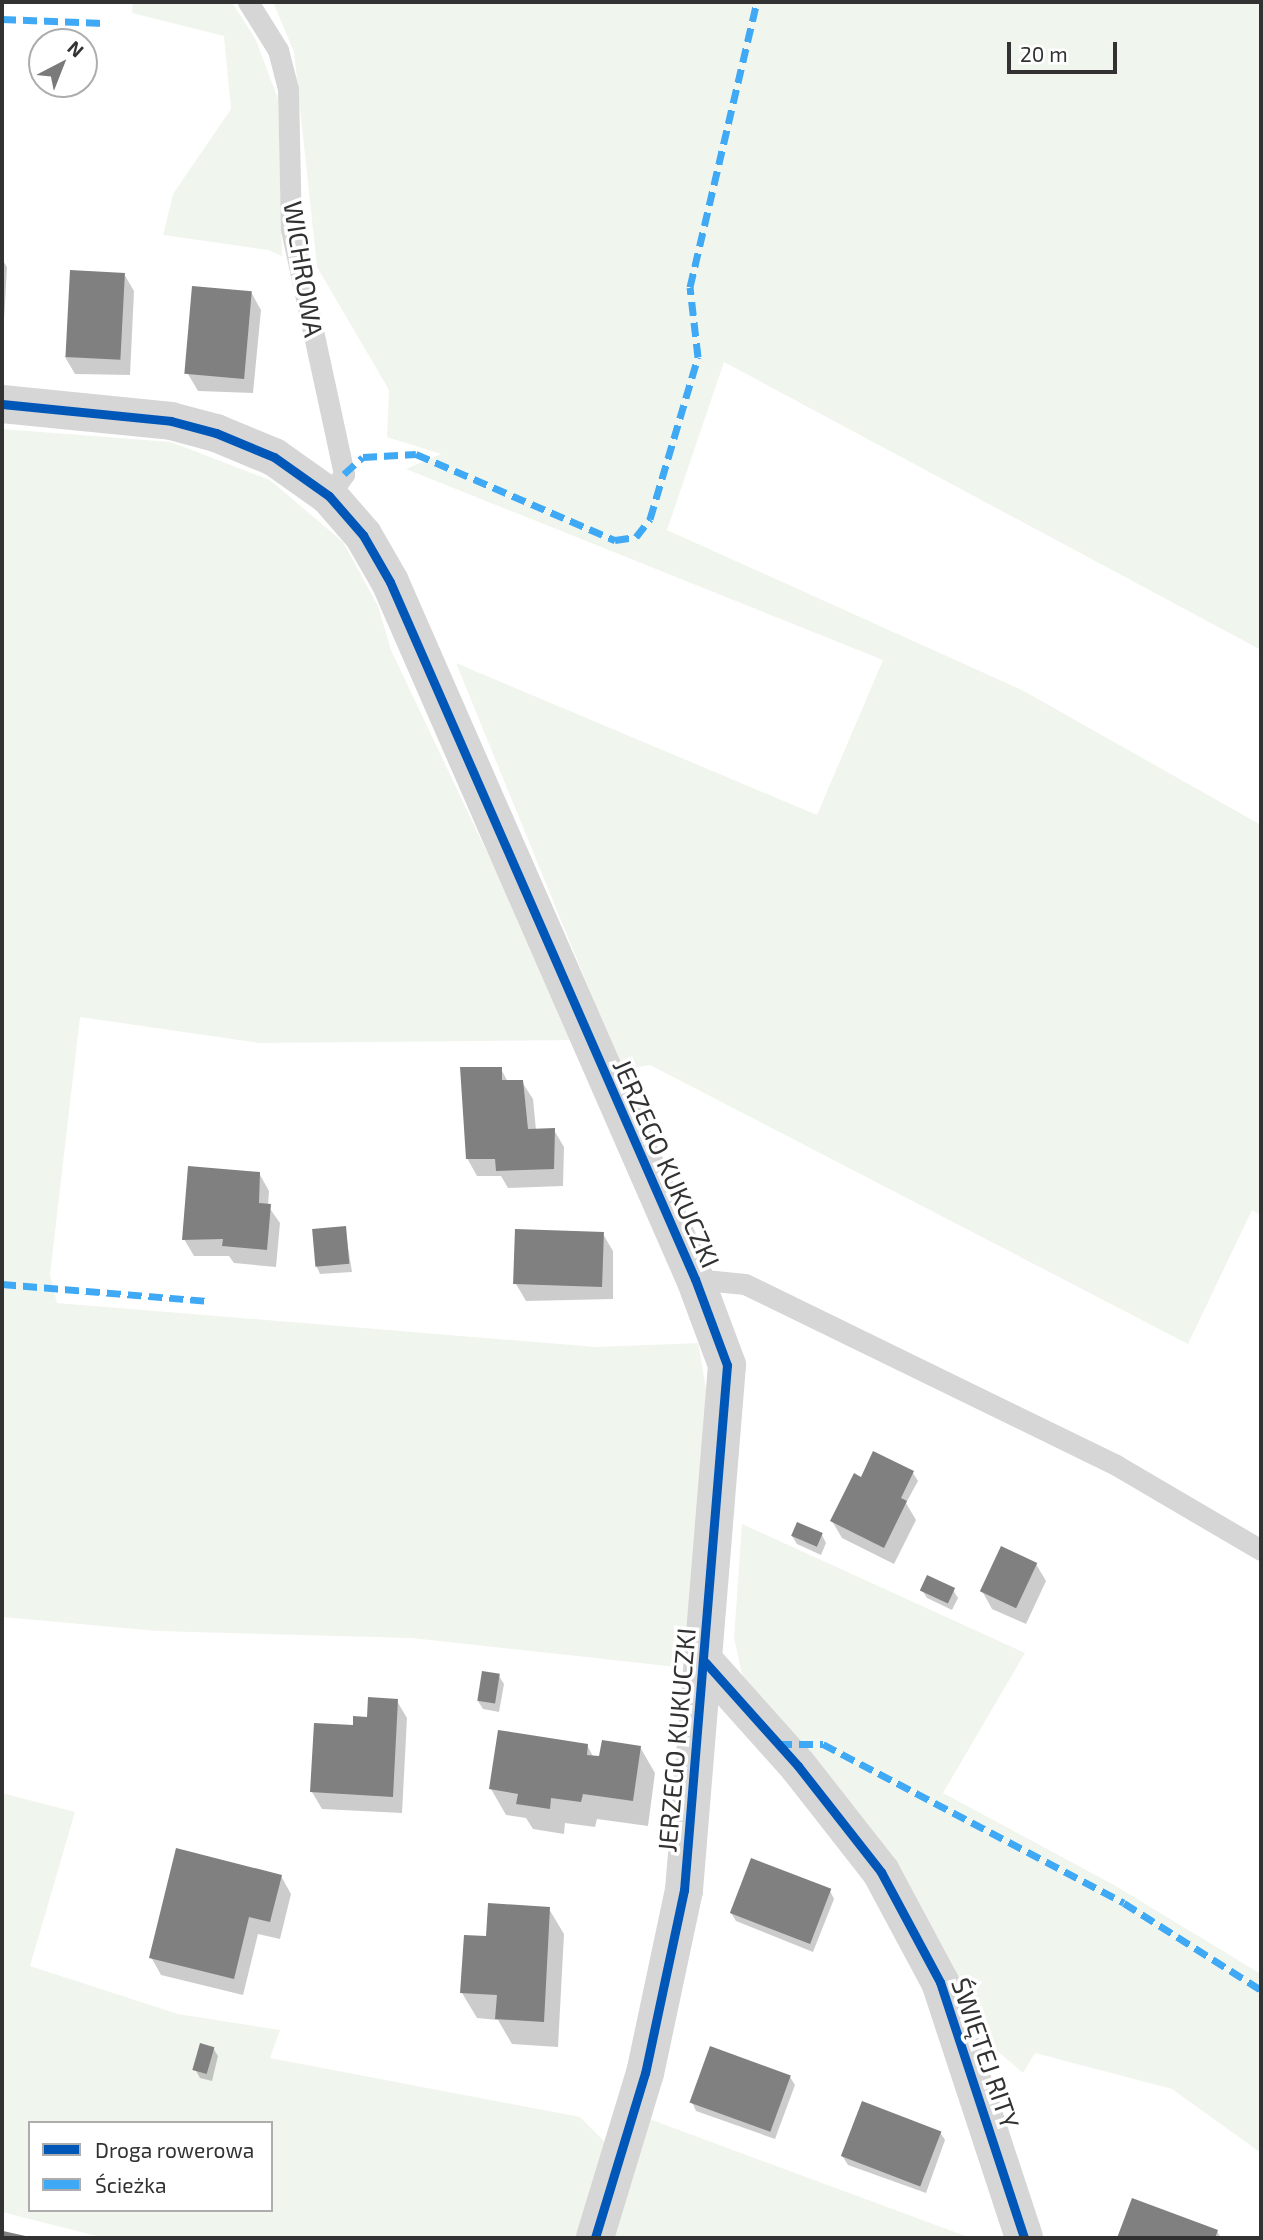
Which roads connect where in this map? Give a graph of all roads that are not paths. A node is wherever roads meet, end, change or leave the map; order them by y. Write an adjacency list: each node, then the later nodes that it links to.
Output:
1 (248, 2): 3 (lane, WICHROWA)
2 (2, 404): 3 (street, JERZEGO KUKUCZKI)
3 (329, 496): 4 (street, JERZEGO KUKUCZKI)
4 (695, 1279): 5 (lane); 6 (street, JERZEGO KUKUCZKI)
5 (1261, 1549)
6 (705, 1662): 7 (street, JERZEGO KUKUCZKI); 8 (street, ŚWIĘTEJ RITY)
7 (595, 2238)
8 (1024, 2238)

